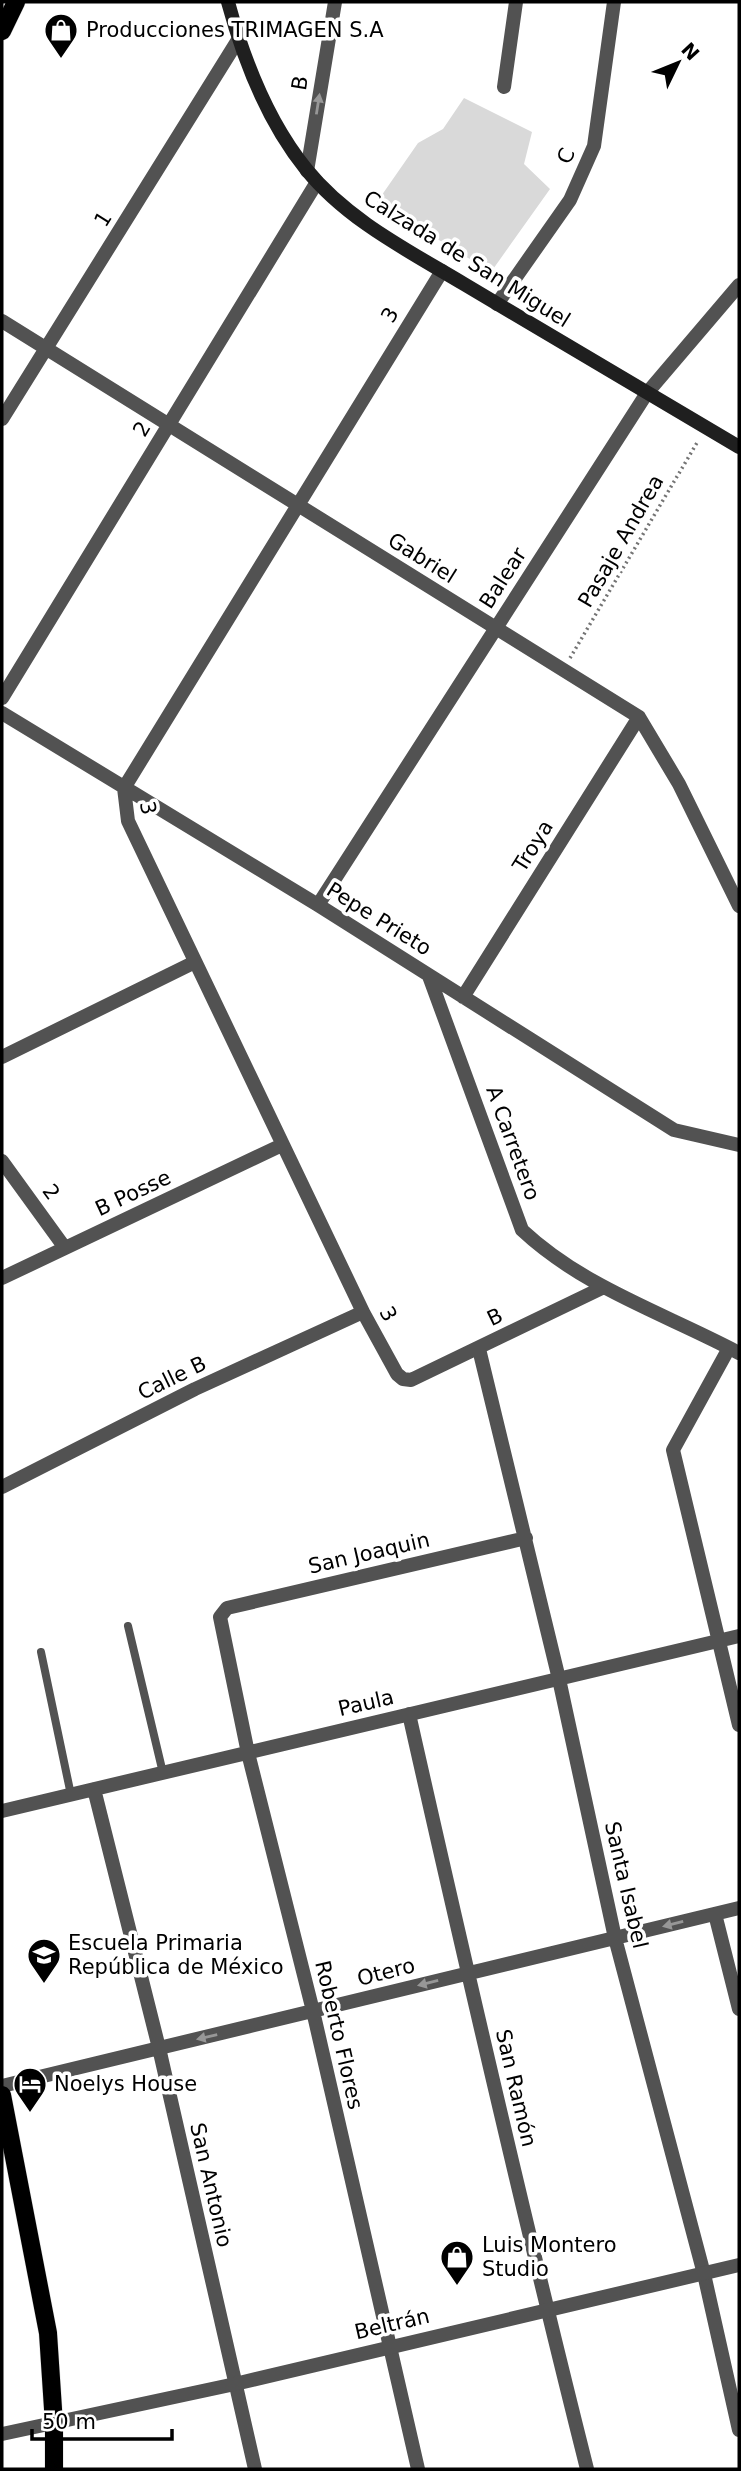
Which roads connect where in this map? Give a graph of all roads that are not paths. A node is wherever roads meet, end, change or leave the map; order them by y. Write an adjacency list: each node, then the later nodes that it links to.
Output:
1 (16, 2): 6 (main road)
2 (228, 2): 7 (main road, Calzada de San Miguel)
3 (335, 2): 9 (street, B, one-way to 3)
4 (516, 2): 8 (street)
5 (614, 2): 12 (street, C)
6 (2, 31)
7 (238, 40): 9 (main road, Calzada de San Miguel); 14 (street, 1)
8 (504, 87)
9 (312, 176): 10 (main road, Calzada de San Miguel); 17 (street, 2)
10 (442, 271): 12 (main road, Calzada de San Miguel); 19 (street, 3)
11 (739, 285): 15 (street, Balear)
12 (497, 304): 15 (main road, Calzada de San Miguel)
13 (2, 321): 14 (street, Gabriel)
14 (47, 349): 16 (street, 1); 17 (street, Gabriel)
15 (647, 393): 18 (main road, Calzada de San Miguel); 20 (street, Balear)
16 (2, 419)
17 (169, 425): 19 (street, Gabriel); 21 (street, 2)
18 (739, 447)
19 (299, 505): 20 (street, Gabriel); 24 (street, 3)
20 (496, 628): 23 (street, Gabriel); 25 (street, Balear)
21 (2, 698)
22 (2, 713): 24 (street, Pepe Prieto)
23 (639, 717): 26 (street, Gabriel); 29 (street, Troya)
24 (124, 788): 25 (street, Pepe Prieto); 27 (street, 3)
25 (318, 905): 28 (street, Pepe Prieto)
26 (739, 906)
27 (195, 962): 30 (street); 31 (street, 3)
28 (429, 976): 29 (street, Pepe Prieto); 36 (street, A Carretero)
29 (463, 997): 32 (street, Pepe Prieto)
30 (2, 1057)
31 (282, 1145): 34 (street, B Posse); 37 (street, 3)
32 (739, 1145)
33 (2, 1161): 34 (street, 2)
34 (65, 1248): 35 (street, B Posse)
35 (2, 1278)
36 (604, 1287): 38 (street, B); 39 (street, A Carretero)
37 (363, 1312): 40 (street, 3); 41 (street, Calle B)
38 (479, 1349): 40 (street, B); 42 (street, Santa Isabel)
39 (734, 1350): 46 (street)
40 (403, 1379)
41 (2, 1487)
42 (526, 1538): 43 (street, San Joaquin); 48 (street, Santa Isabel)
43 (222, 1611): 51 (street, Roberto Flores)
44 (128, 1626): 52 (lane)
45 (739, 1636): 46 (street, Paula)
46 (719, 1641): 48 (street, Paula); 50 (street)
47 (41, 1651): 54 (lane)
48 (559, 1679): 49 (street, Paula); 58 (street, Santa Isabel)
49 (409, 1714): 51 (street, Paula); 59 (street, San Ramón)
50 (739, 1725)
51 (248, 1753): 52 (street, Paula); 61 (street, Roberto Flores)
52 (163, 1773): 53 (street, Paula)
53 (94, 1789): 54 (street, Paula); 62 (street, San Antonio)
54 (71, 1795): 55 (street, Paula)
55 (2, 1811)
56 (739, 1908): 57 (street, Otero)
57 (715, 1914): 58 (street, Otero, one-way to 58); 60 (street)
58 (615, 1938): 59 (street, Otero); 66 (street, Santa Isabel)
59 (467, 1974): 61 (street, Otero, one-way to 61); 67 (street, San Ramón)
60 (739, 2009)
61 (313, 2011): 62 (street, Otero, one-way to 62); 68 (street, Roberto Flores)
62 (159, 2048): 63 (street, Otero); 69 (street, San Antonio)
63 (2, 2086)
64 (2, 2095): 70 (main road)
65 (739, 2264): 66 (street, Beltrán)
66 (704, 2274): 67 (street, Beltrán); 71 (street, Santa Isabel)
67 (547, 2310): 68 (street, Beltrán); 76 (street, San Ramón)
68 (390, 2346): 69 (street, Beltrán); 75 (street, Roberto Flores)
69 (234, 2384): 70 (street, Beltrán); 74 (street, San Antonio)
70 (54, 2424): 72 (street, Beltrán); 73 (main road)
71 (739, 2430)
72 (2, 2434)
73 (54, 2469)
74 (255, 2469)
75 (418, 2469)
76 (587, 2469)

